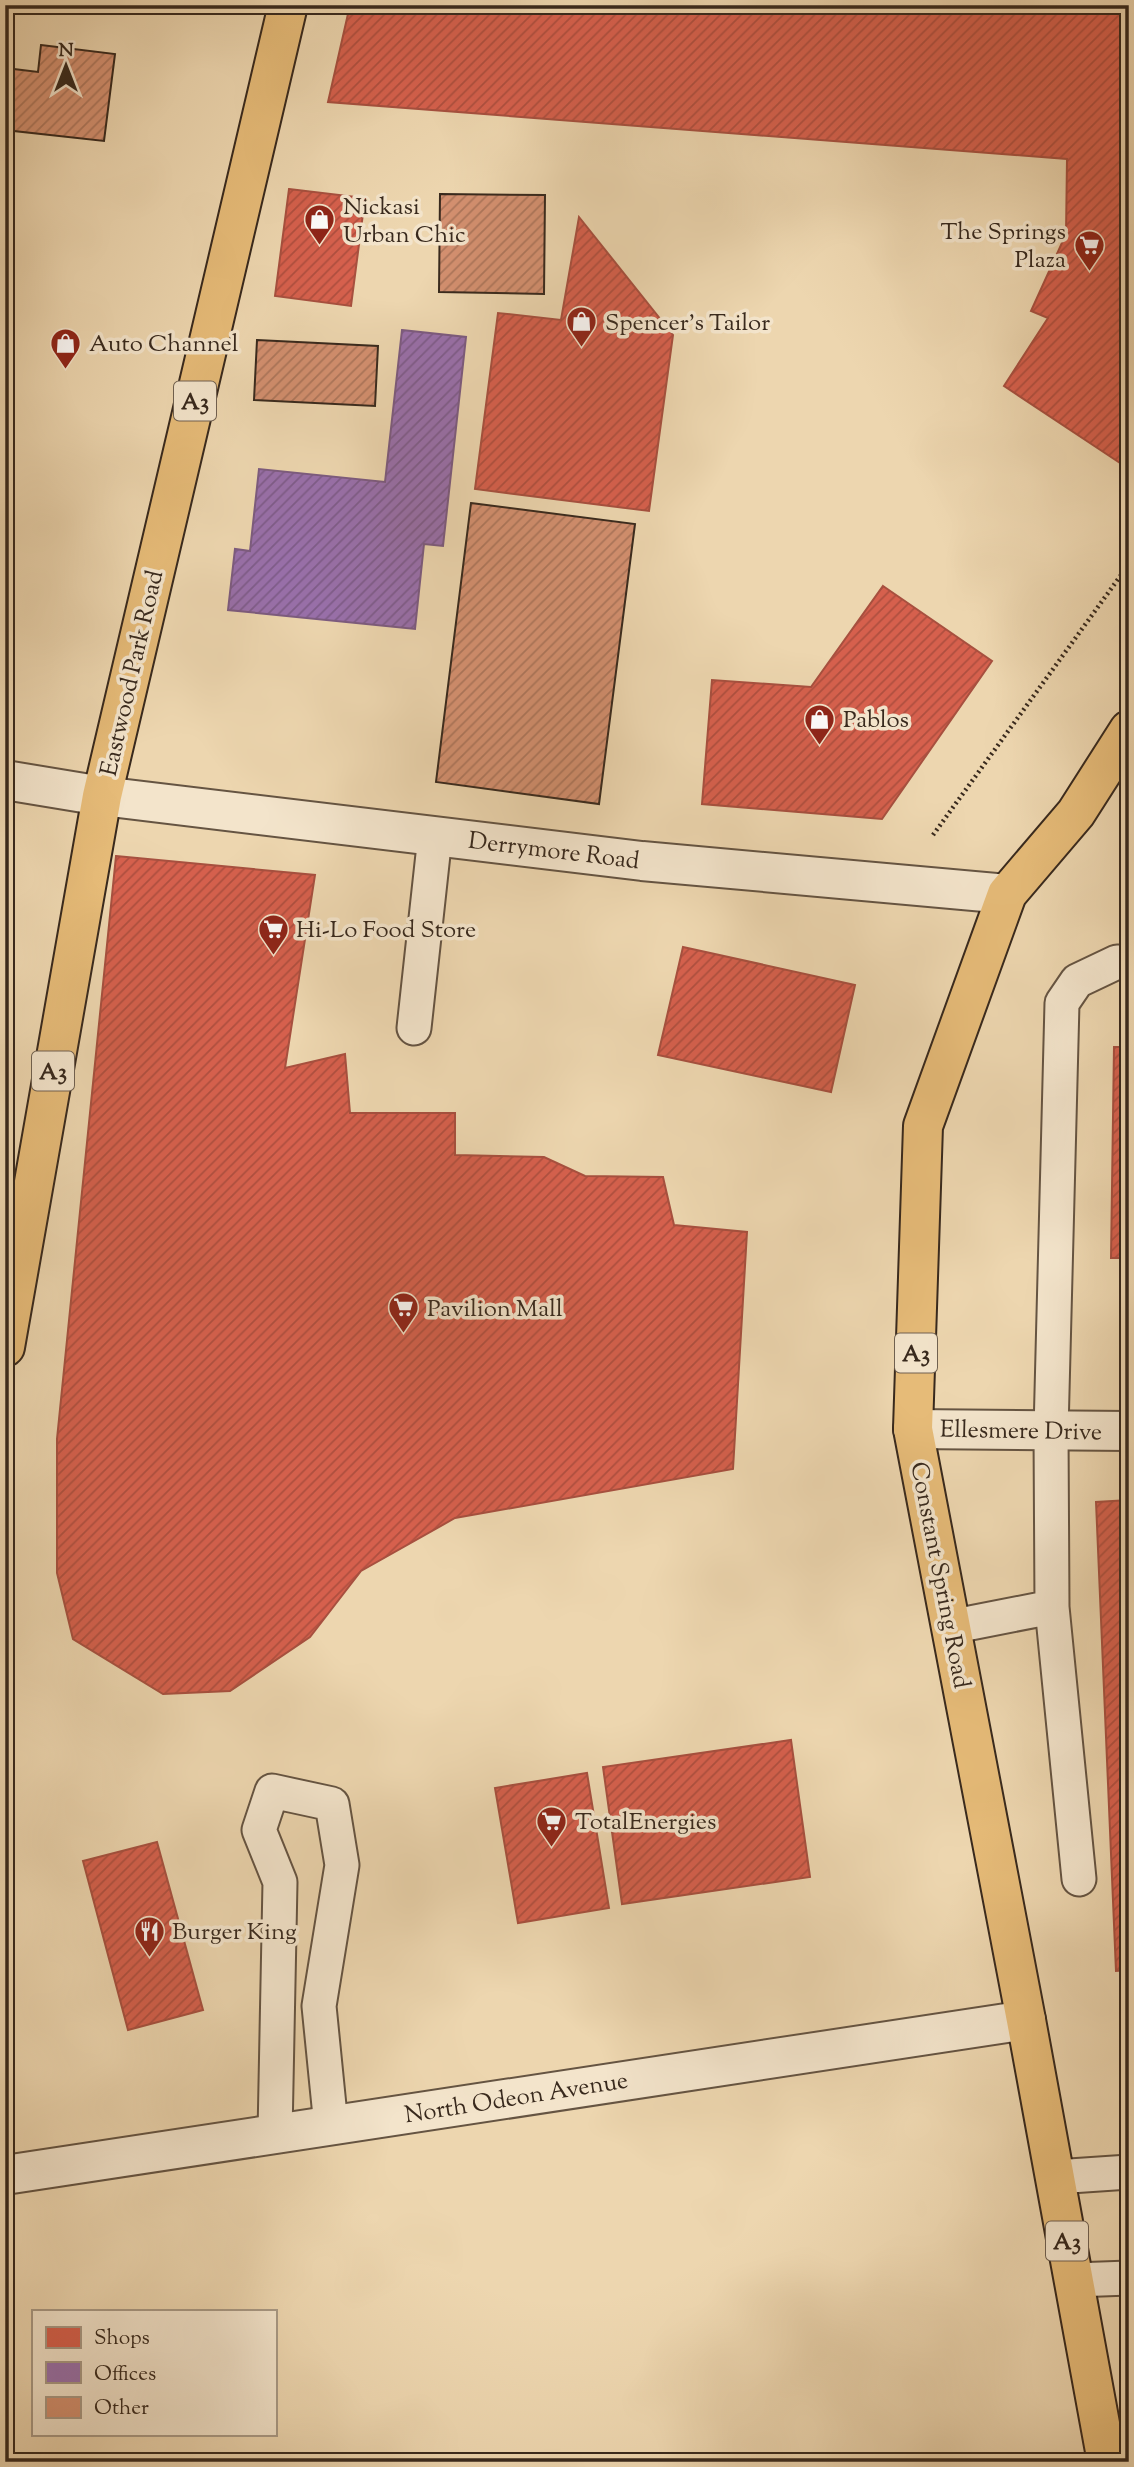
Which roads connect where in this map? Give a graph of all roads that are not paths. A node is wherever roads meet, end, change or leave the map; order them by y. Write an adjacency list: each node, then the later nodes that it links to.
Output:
1 (288, 5): 4 (main road, Eastwood Park Road / A3)
2 (1129, 730): 6 (main road, Constant Spring Road / A3)
3 (5, 780): 4 (street, Derrymore Road)
4 (102, 796): 5 (street, Derrymore Road); 9 (main road, Eastwood Park Road / A3)
5 (435, 836): 6 (street, Derrymore Road); 8 (lane)
6 (1007, 894): 10 (main road, Constant Spring Road / A3)
7 (1129, 962): 11 (lane)
8 (414, 1028)
9 (5, 1347)
10 (913, 1429): 11 (street, Ellesmere Drive); 14 (main road, Constant Spring Road / A3)
11 (1051, 1431): 12 (street, Ellesmere Drive); 13 (lane)
12 (1129, 1432)
13 (1052, 1608): 14 (lane); 15 (lane)
14 (950, 1627): 16 (main road, Constant Spring Road / A3)
15 (1079, 1879)
16 (1026, 2020): 17 (street, North Odeon Avenue); 21 (main road, Constant Spring Road / A3)
17 (331, 2126): 18 (street, North Odeon Avenue); 18 (lane)
18 (275, 2134): 20 (street, North Odeon Avenue)
19 (1129, 2172): 21 (lane)
20 (5, 2175)
21 (1055, 2177): 23 (main road, Constant Spring Road / A3)
22 (1129, 2278): 23 (lane)
23 (1074, 2280): 24 (main road, Constant Spring Road / A3)
24 (1107, 2462)

